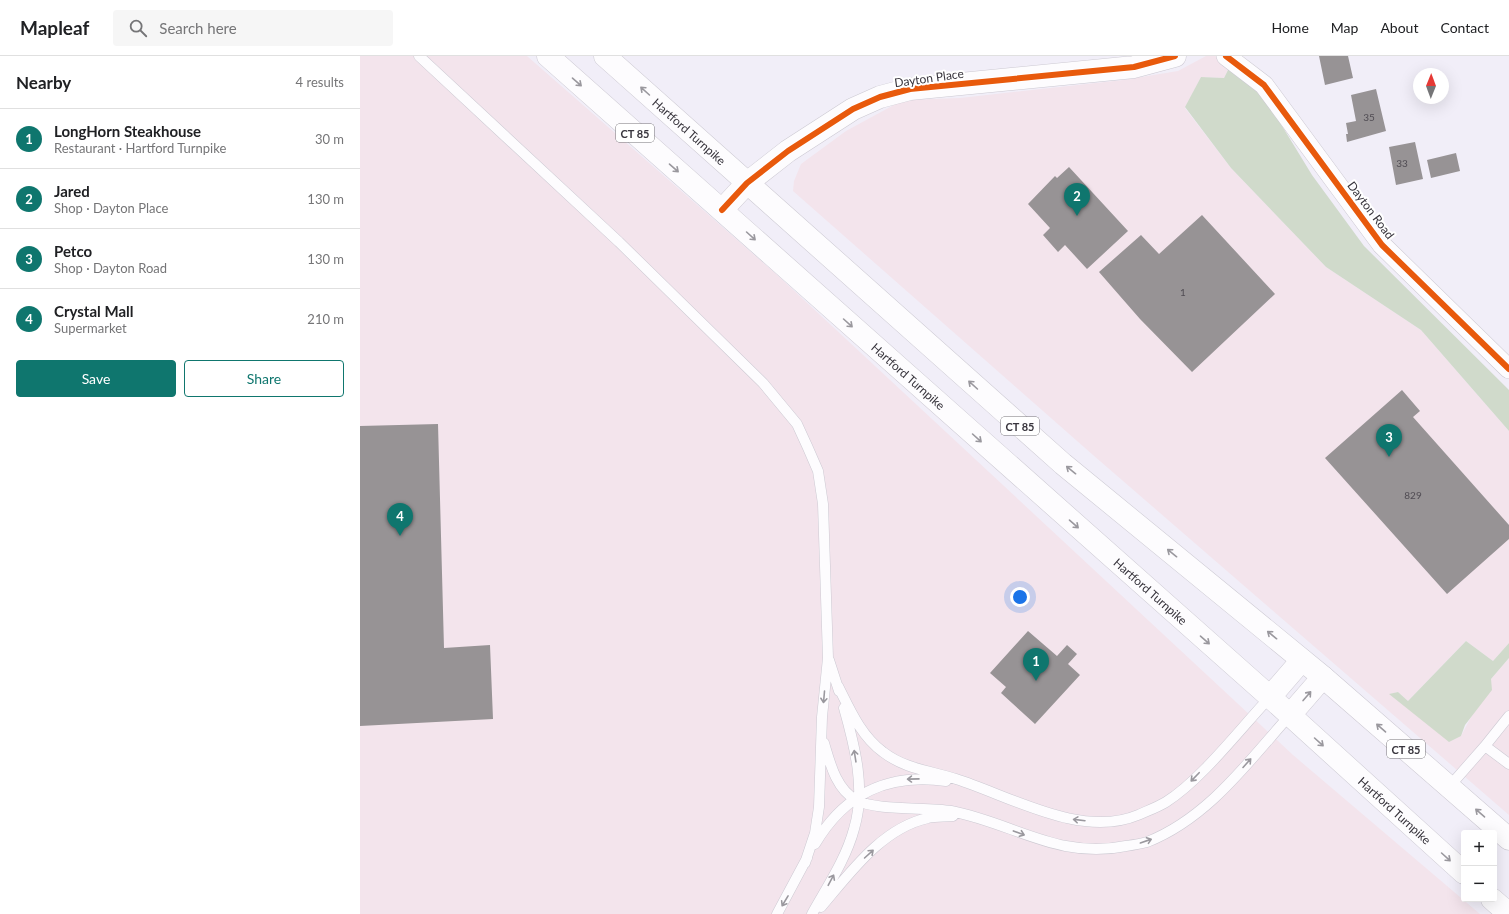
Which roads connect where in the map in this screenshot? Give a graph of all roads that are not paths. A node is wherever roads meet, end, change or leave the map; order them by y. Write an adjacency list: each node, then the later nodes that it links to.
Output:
1 (419, 56): 9 (lane)
2 (548, 56): 7 (main road, Hartford Turnpike / CT 85, one-way to 7)
3 (605, 56): 6 (main road, Hartford Turnpike / CT 85, one-way to 3)
4 (1175, 56): 6 (main road, Dayton Place)
5 (1226, 56): 8 (street, Dayton Road)
6 (747, 183): 7 (main road, Dayton Place); 10 (main road, Hartford Turnpike / CT 85, one-way to 6)
7 (722, 210): 13 (main road, Hartford Turnpike / CT 85, one-way to 13)
8 (1509, 369)
9 (828, 658): 12 (lane); 16 (lane, one-way to 16)
10 (1302, 660): 11 (main road, Hartford Turnpike / CT 85); 13 (main road)
11 (1324, 677): 14 (main road, one-way to 11); 19 (main road, Hartford Turnpike / CT 85, one-way to 11)
12 (838, 686): 20 (lane); 21 (lane, one-way to 12)
13 (1270, 697): 14 (main road, Hartford Turnpike / CT 85); 20 (lane, one-way to 20)
14 (1290, 716): 22 (lane, one-way to 14); 25 (main road, Hartford Turnpike / CT 85, one-way to 25)
15 (1509, 716): 17 (lane)
16 (822, 717): 21 (lane); 24 (lane)
17 (1485, 746): 18 (lane); 19 (lane)
18 (1509, 764)
19 (1449, 786): 23 (main road, Hartford Turnpike / CT 85, one-way to 19)
20 (992, 792): 21 (lane, one-way to 21)
21 (857, 799): 22 (lane); 24 (lane); 28 (lane, one-way to 21)
22 (983, 819): 28 (lane, one-way to 22)
23 (1509, 839)
24 (805, 863): 27 (lane, one-way to 27)
25 (1461, 870)
26 (1495, 902): 29 (main road)
27 (777, 914)
28 (814, 914)
29 (1509, 914)

